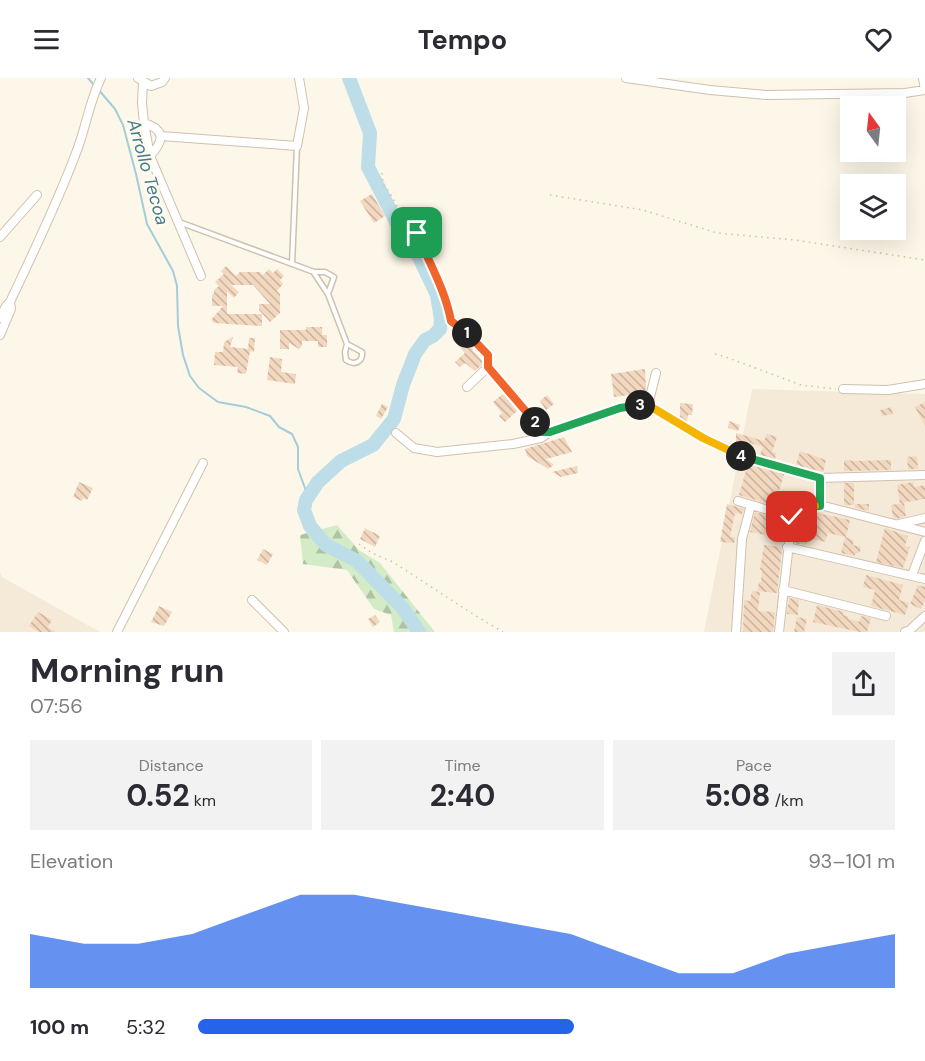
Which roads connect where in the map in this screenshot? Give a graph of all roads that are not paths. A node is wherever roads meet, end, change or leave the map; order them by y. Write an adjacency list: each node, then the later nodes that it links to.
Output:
1 (165, 78): 6 (street)
2 (299, 78): 10 (street)
3 (626, 78): 7 (street)
4 (923, 78): 7 (street)
5 (101, 79): 19 (street)
6 (140, 80): 8 (street)
7 (925, 90)
8 (144, 123): 9 (street); 11 (street)
9 (161, 136): 10 (street); 11 (street)
10 (297, 146): 15 (lane)
11 (150, 156): 13 (street)
12 (37, 195): 14 (street)
13 (178, 222): 15 (lane); 17 (street)
14 (0, 237)
15 (292, 264): 16 (lane)
16 (314, 272): 18 (lane); 18 (lane)
17 (201, 276)
18 (328, 294): 22 (lane)
19 (10, 302): 20 (street); 21 (street)
20 (0, 318)
21 (0, 335)
22 (347, 344): 22 (lane)
23 (656, 373): 27 (street)
24 (925, 384): 26 (street)
25 (467, 387): 28 (street)
26 (843, 389)
27 (648, 405): 28 (street); 32 (street)
28 (550, 432): 29 (street)
29 (396, 433)
30 (204, 463): 48 (street)
31 (925, 475): 32 (street)
32 (820, 478): 35 (street)
33 (738, 501): 34 (street)
34 (751, 505): 36 (street); 50 (street)
35 (820, 506): 36 (street); 38 (street)
36 (792, 517): 41 (street)
37 (925, 518): 38 (street)
38 (897, 524): 39 (street)
39 (925, 532)
40 (925, 541): 42 (street)
41 (787, 547): 42 (street); 44 (street)
42 (912, 575): 43 (street)
43 (925, 579)
44 (783, 590): 46 (street); 51 (street)
45 (252, 600): 49 (street)
46 (885, 616)
47 (925, 616): 52 (street)
48 (117, 632)
49 (284, 632)
50 (736, 632)
51 (779, 632)
52 (904, 632)

